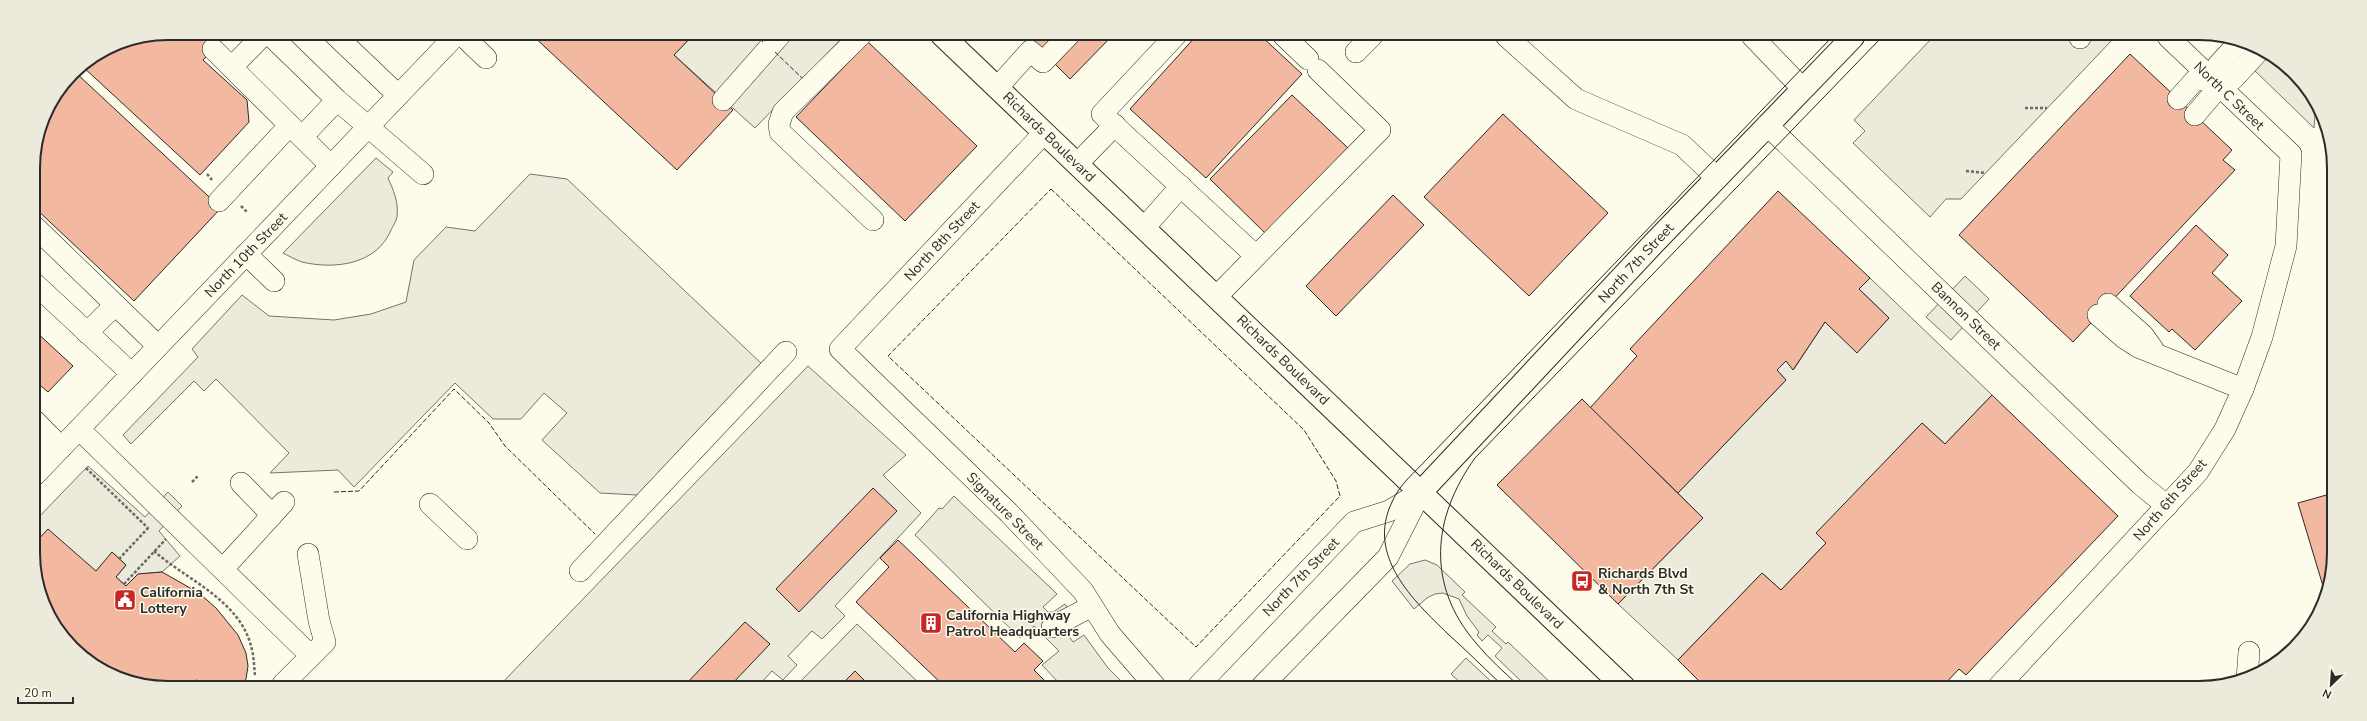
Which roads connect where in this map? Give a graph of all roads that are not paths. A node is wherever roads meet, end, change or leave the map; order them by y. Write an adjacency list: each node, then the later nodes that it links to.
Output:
1 (258, 40): 22 (street)
2 (275, 40): 28 (street)
3 (340, 40): 26 (street)
4 (451, 40): 26 (street, North 10th Street)
5 (467, 40): 21 (street)
6 (776, 40): 29 (street)
7 (855, 40): 43 (street)
8 (947, 40): 24 (main road, Richards Boulevard)
9 (1063, 40): 24 (street)
10 (1171, 40): 31 (street)
11 (1287, 40): 47 (street)
12 (1368, 40): 19 (street)
13 (1510, 40): 40 (street)
14 (1756, 40): 25 (street)
15 (1850, 40): 25 (main road, North 7th Street)
16 (2171, 40): 23 (street, North C Street)
17 (2236, 45): 23 (street)
18 (213, 49): 22 (street)
19 (1356, 52)
20 (2256, 54): 23 (street)
21 (486, 58)
22 (232, 67): 34 (street)
23 (2214, 80): 27 (street); 30 (street); 36 (street, North C Street)
24 (997, 88): 35 (main road, Richards Boulevard)
25 (1803, 89): 32 (main road, North 7th Street)
26 (398, 95): 33 (street, North 10th Street)
27 (2178, 99)
28 (337, 100): 33 (street); 34 (street)
29 (723, 100)
30 (2195, 115)
31 (1115, 125): 37 (street); 41 (street)
32 (1768, 125): 40 (main road, North 7th Street); 67 (street, Bannon Street)
33 (368, 127): 38 (street, North 10th Street); 39 (street)
34 (296, 131): 38 (street); 42 (street)
35 (1044, 133): 37 (main road, Richards Boulevard); 55 (street, North 8th Street)
36 (2291, 154): 58 (street, North 6th Street)
37 (1077, 164): 44 (main road, Richards Boulevard)
38 (331, 166): 46 (street, North 10th Street)
39 (423, 174)
40 (1717, 178): 65 (main road, North 7th Street)
41 (1181, 186): 44 (street); 47 (street)
42 (219, 201)
43 (873, 220)
44 (1144, 228): 50 (main road, Richards Boulevard)
45 (40, 232): 51 (street)
46 (246, 254): 48 (street); 54 (street, North 10th Street)
47 (1256, 256): 50 (street)
48 (274, 281)
49 (40, 289): 53 (street)
50 (1216, 297): 65 (main road, Richards Boulevard)
51 (115, 305): 53 (street); 54 (street)
52 (2098, 315): 58 (street)
53 (87, 332): 57 (street)
54 (158, 346): 57 (street, North 10th Street)
55 (840, 349): 72 (street, Signature Street)
56 (786, 352): 71 (street)
57 (132, 374): 60 (street, North 10th Street)
58 (2243, 389): 67 (street, North 6th Street)
59 (40, 426): 61 (street)
60 (79, 429): 61 (street, North 10th Street); 70 (street)
61 (56, 442): 62 (street); 63 (street, North 10th Street)
62 (40, 451)
63 (40, 468)
64 (241, 483): 70 (street)
65 (1421, 492): 79 (street, North 7th Street); 80 (street, North 7th Street); 81 (main road, Richards Boulevard)
66 (430, 504): 68 (street)
67 (2167, 506): 82 (street, North 6th Street)
68 (467, 539)
69 (308, 554): 75 (street)
70 (223, 568): 75 (street)
71 (580, 571)
72 (1092, 606): 73 (street); 78 (street, Signature Street)
73 (1052, 627)
74 (2249, 652): 76 (street)
75 (311, 656): 77 (street)
76 (2248, 671)
77 (286, 681)
78 (1151, 681)
79 (1203, 681)
80 (1267, 681)
81 (1619, 681)
82 (2004, 681)

